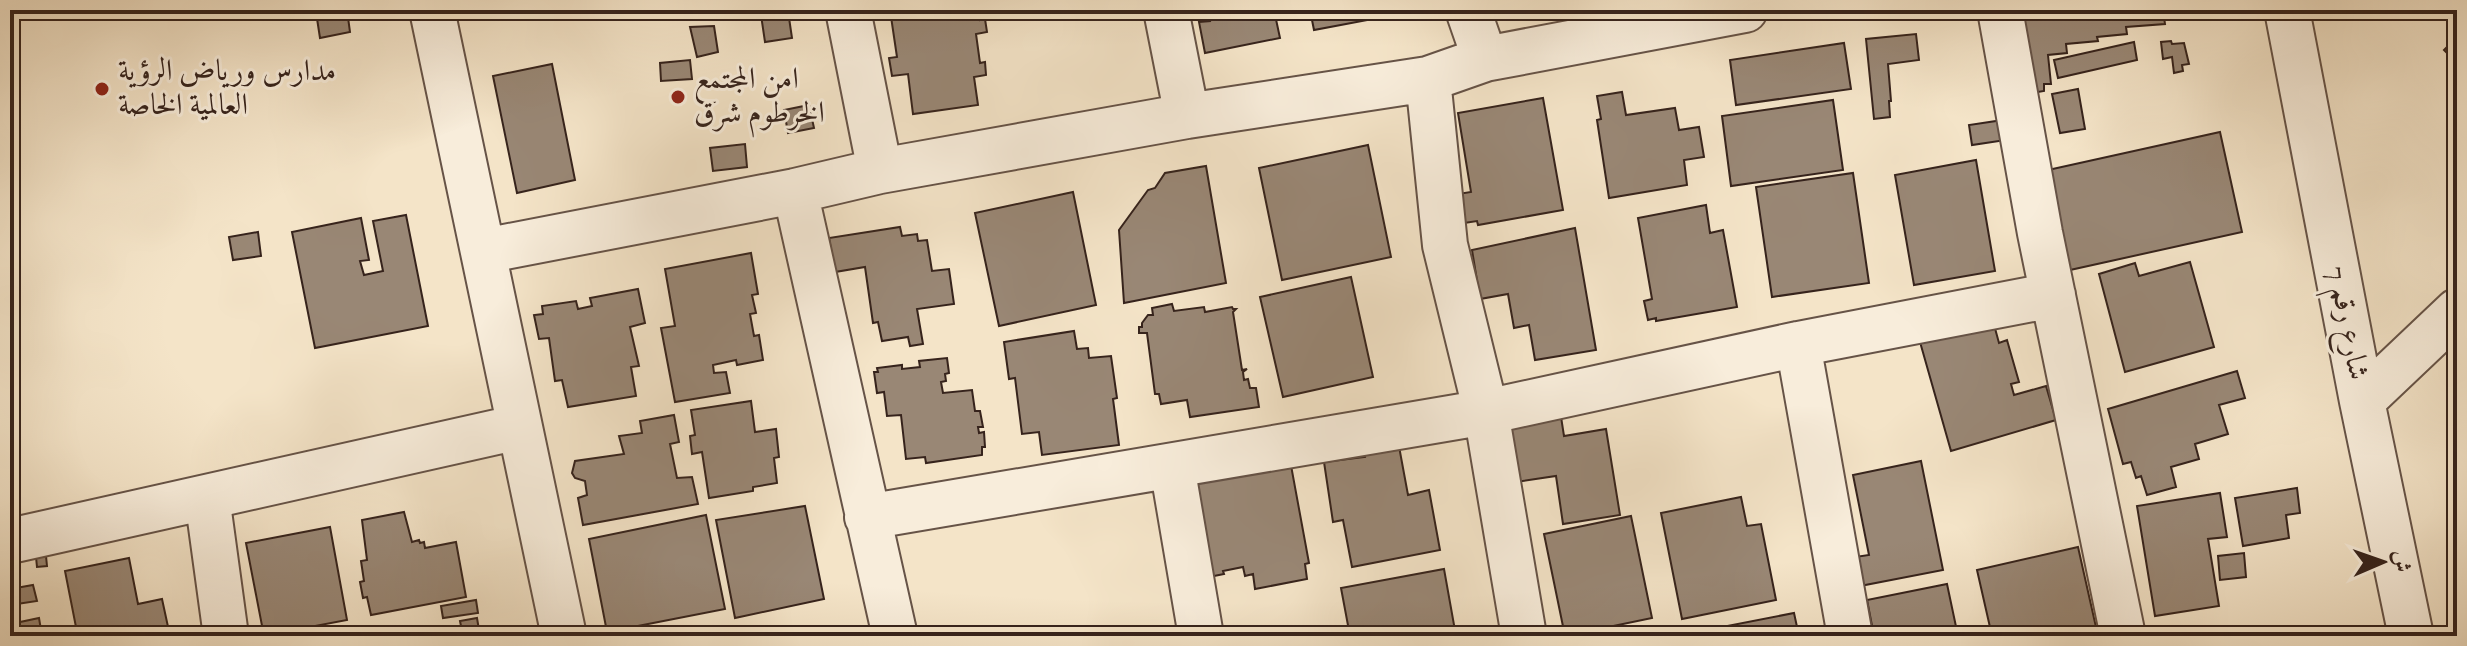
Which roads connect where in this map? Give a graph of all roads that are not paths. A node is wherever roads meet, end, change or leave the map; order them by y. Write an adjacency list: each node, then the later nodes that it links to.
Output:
1 (432, 10): 14 (street)
2 (848, 10): 12 (street)
3 (1166, 10): 11 (street)
4 (1468, 10): 9 (street)
5 (1745, 10): 8 (street)
6 (2000, 10): 15 (street)
7 (2287, 10): 18 (street, شارع رقم 7)
8 (1650, 19): 9 (street)
9 (1485, 59): 10 (street)
10 (1428, 79): 11 (street); 19 (street)
11 (1187, 116): 12 (street)
12 (880, 171): 13 (street)
13 (795, 191): 14 (street); 23 (street)
14 (484, 251): 20 (street)
15 (2053, 295): 17 (street); 31 (street)
16 (2457, 311): 18 (street)
17 (1798, 344): 19 (street); 30 (street)
18 (2362, 401): 32 (street, شارع رقم 7)
19 (1486, 412): 21 (street); 29 (street)
20 (519, 427): 22 (street); 26 (street)
21 (1172, 466): 23 (street); 28 (street)
22 (207, 497): 24 (street); 25 (street)
23 (867, 517): 27 (street)
24 (10, 541)
25 (226, 636)
26 (564, 636)
27 (895, 636)
28 (1201, 636)
29 (1524, 636)
30 (1850, 636)
31 (2123, 636)
32 (2411, 636)

